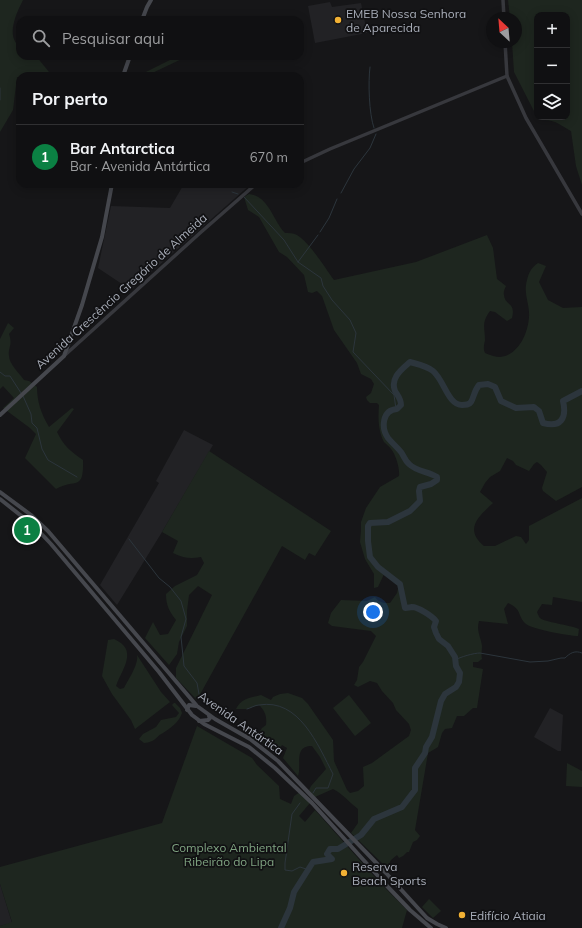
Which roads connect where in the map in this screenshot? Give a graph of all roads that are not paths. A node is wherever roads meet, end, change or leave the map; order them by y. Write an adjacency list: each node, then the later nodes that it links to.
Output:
1 (151, 0): 4 (main road)
2 (503, 0): 3 (street)
3 (504, 12)
4 (144, 16)
5 (505, 48): 8 (street)
6 (129, 60): 7 (main road)
7 (124, 72)
8 (507, 76): 9 (street); 12 (street)
9 (304, 161)
10 (111, 188): 13 (main road)
11 (251, 188): 13 (street, Avenida Crescêncio Gregório de Almeida)
12 (582, 214)
13 (64, 356): 14 (main road, Avenida Crescêncio Gregório de Almeida)
14 (0, 415)
15 (0, 492): 18 (main road, Avenida Antártica)
16 (0, 499): 17 (main road, Avenida Antártica)
17 (26, 519): 18 (main road); 20 (main road, Avenida Antártica)
18 (46, 529): 19 (main road, Avenida Antártica)
19 (197, 706): 20 (main road); 21 (main road, Avenida Antártica)
20 (187, 710): 22 (main road, Avenida Antártica)
21 (209, 716): 22 (main road); 23 (main road, Avenida Antártica)
22 (199, 721): 24 (main road, Avenida Antártica)
23 (414, 903): 24 (main road); 26 (main road, Avenida Antártica)
24 (410, 910): 25 (main road, Avenida Antártica)
25 (431, 928)
26 (446, 928)

